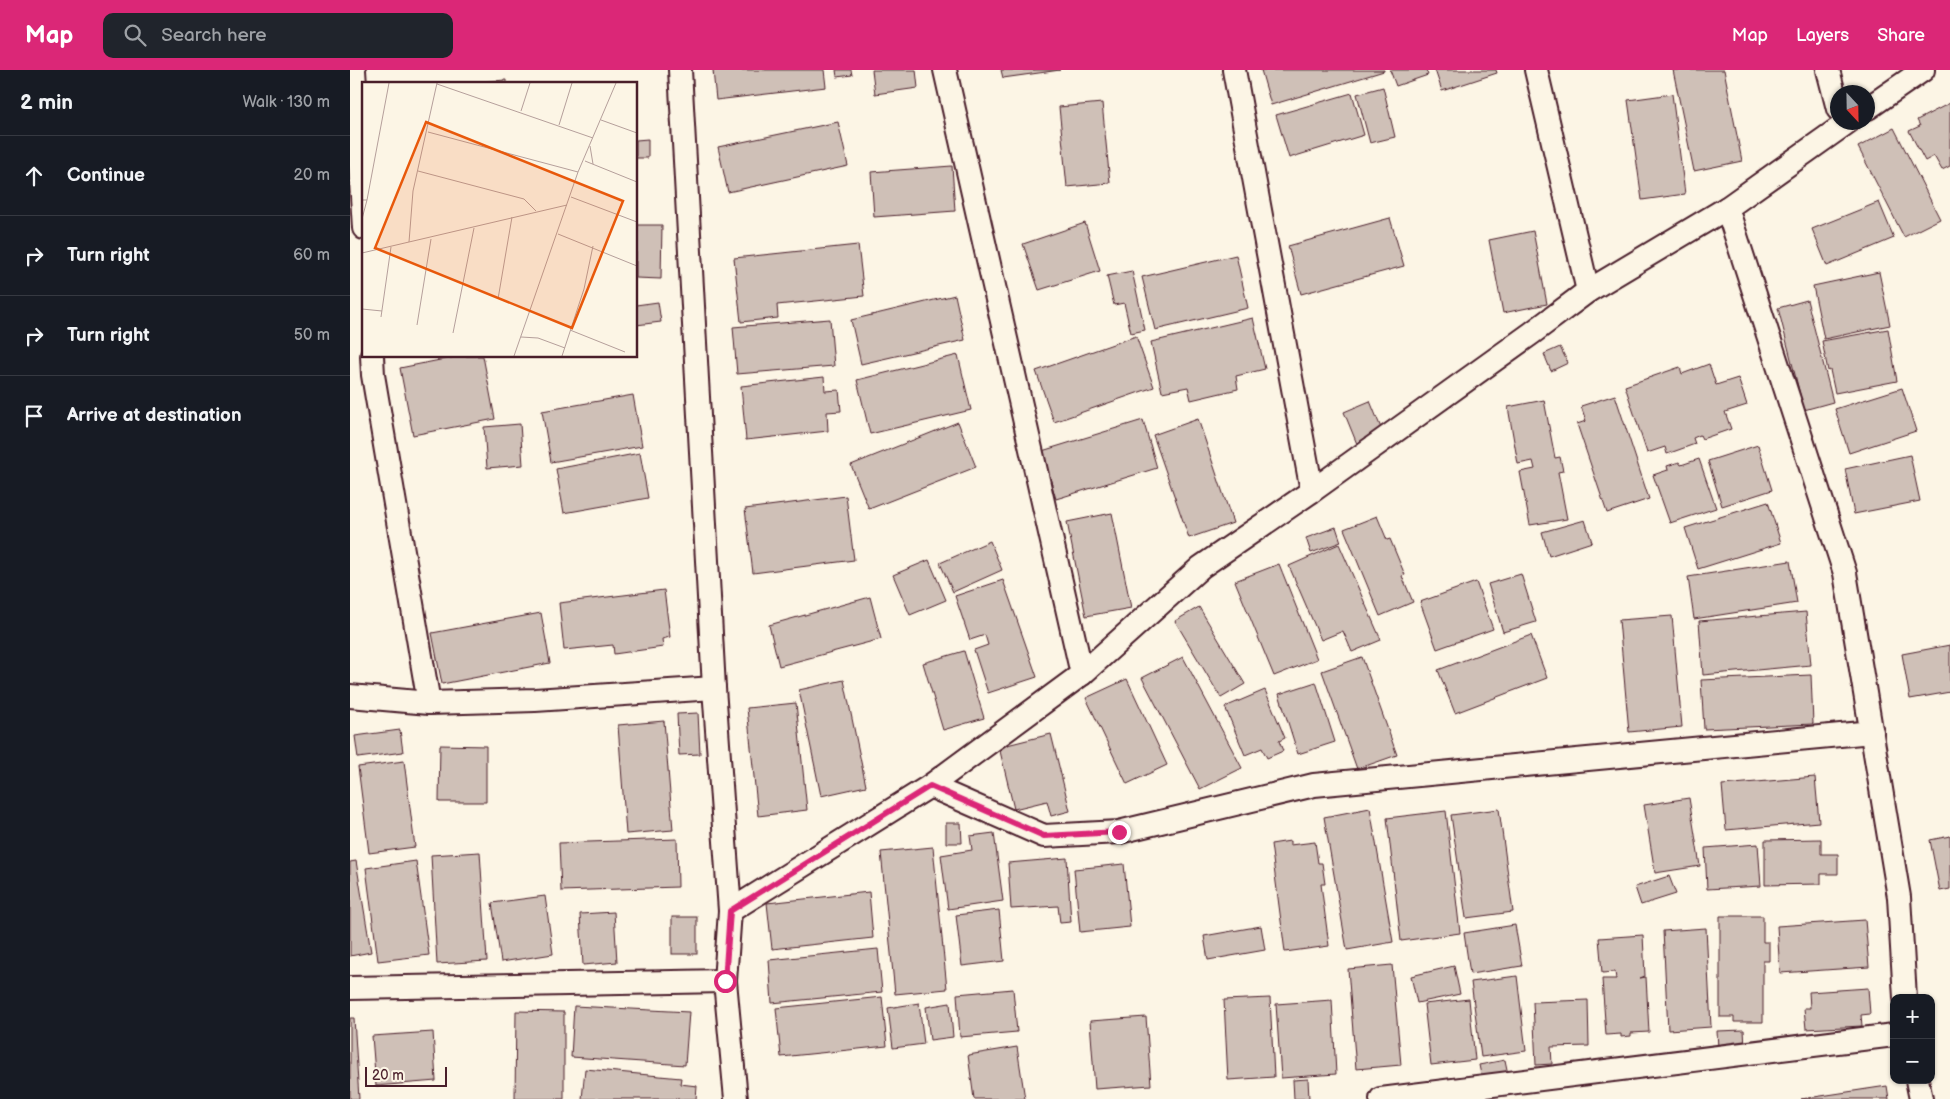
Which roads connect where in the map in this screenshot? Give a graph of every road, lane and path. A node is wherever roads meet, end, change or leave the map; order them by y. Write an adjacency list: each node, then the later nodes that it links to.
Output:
1 (354, 70): 11 (street)
2 (680, 70): 17 (street)
3 (945, 70): 16 (street)
4 (1234, 70): 15 (street)
5 (1536, 70): 13 (street)
6 (1828, 70): 8 (street)
7 (1923, 70): 9 (street)
8 (1832, 85)
9 (1875, 103)
10 (1830, 129): 12 (street)
11 (362, 196)
12 (1727, 208): 13 (street); 20 (street)
13 (1588, 291): 15 (street)
14 (372, 358): 19 (street)
15 (1312, 491): 16 (street)
16 (1082, 674): 21 (street)
17 (714, 688): 19 (street); 22 (street)
18 (350, 696): 19 (street)
19 (429, 702)
20 (1872, 732): 21 (street); 25 (street)
21 (930, 786): 22 (street)
22 (730, 911): 23 (street)
23 (725, 981): 24 (street); 28 (street)
24 (350, 988)
25 (1905, 994)
26 (1890, 1035): 29 (street)
27 (1918, 1084): 30 (street)
28 (736, 1099)
29 (1381, 1099)
30 (1921, 1099)

